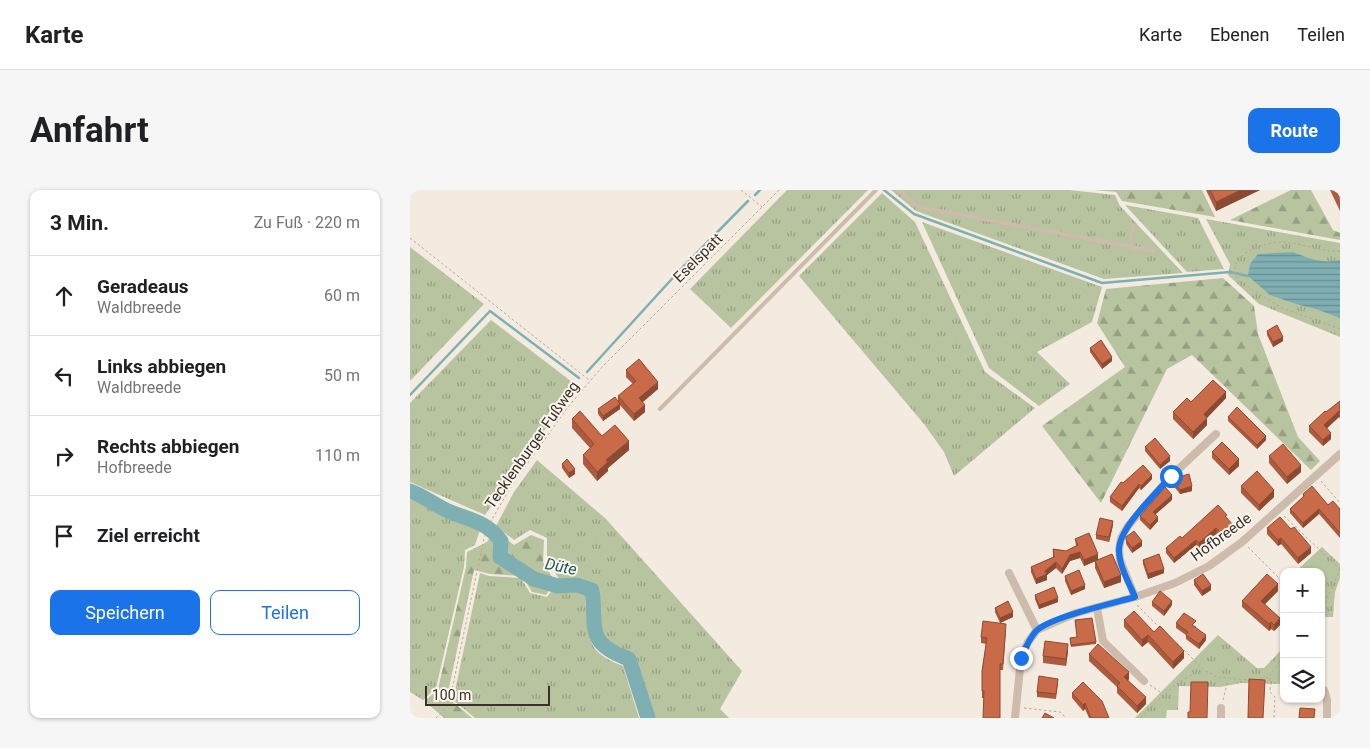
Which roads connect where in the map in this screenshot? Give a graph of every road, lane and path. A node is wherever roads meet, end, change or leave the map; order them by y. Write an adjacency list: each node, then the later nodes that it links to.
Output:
1 (741, 190): 5 (path)
2 (780, 190): 5 (path, Eselspatt)
3 (876, 190): 14 (lane)
4 (898, 190): 8 (lane)
5 (763, 207): 12 (path, Eselspatt)
6 (1133, 225): 8 (lane)
7 (410, 238): 13 (path)
8 (1130, 246): 9 (lane)
9 (1154, 251)
10 (1340, 251): 11 (path)
11 (1340, 329)
12 (630, 340): 13 (path, Tecklenburger Fußweg)
13 (590, 381): 39 (path, Tecklenburger Fußweg)
14 (660, 409)
15 (1216, 434): 24 (street)
16 (1340, 454): 17 (street, Hofbreede)
17 (1316, 474): 18 (path); 19 (street, Hofbreede)
18 (1340, 503)
19 (1278, 510): 20 (street, Hofbreede); 21 (path)
20 (1242, 542): 23 (path); 24 (street, Hofbreede)
21 (1340, 569): 25 (path)
22 (1009, 574): 27 (street)
23 (1280, 578)
24 (1135, 597): 26 (street, Hofbreede); 28 (path)
25 (1325, 603)
26 (1097, 608): 27 (street, Hofbreede); 34 (street)
27 (1037, 630): 37 (street)
28 (1164, 631)
29 (1177, 644): 31 (path)
30 (1283, 658): 32 (path)
31 (1205, 671): 33 (path); 36 (path)
32 (1269, 677): 33 (path); 44 (path)
33 (1228, 679): 38 (path)
34 (1144, 681): 36 (path)
35 (1325, 693): 45 (street)
36 (1164, 695): 42 (path)
37 (1016, 707): 40 (street); 41 (path)
38 (1221, 708): 43 (street)
39 (436, 718)
40 (1015, 718)
41 (1066, 718)
42 (1140, 718)
43 (1221, 718)
44 (1274, 718)
45 (1327, 718)

